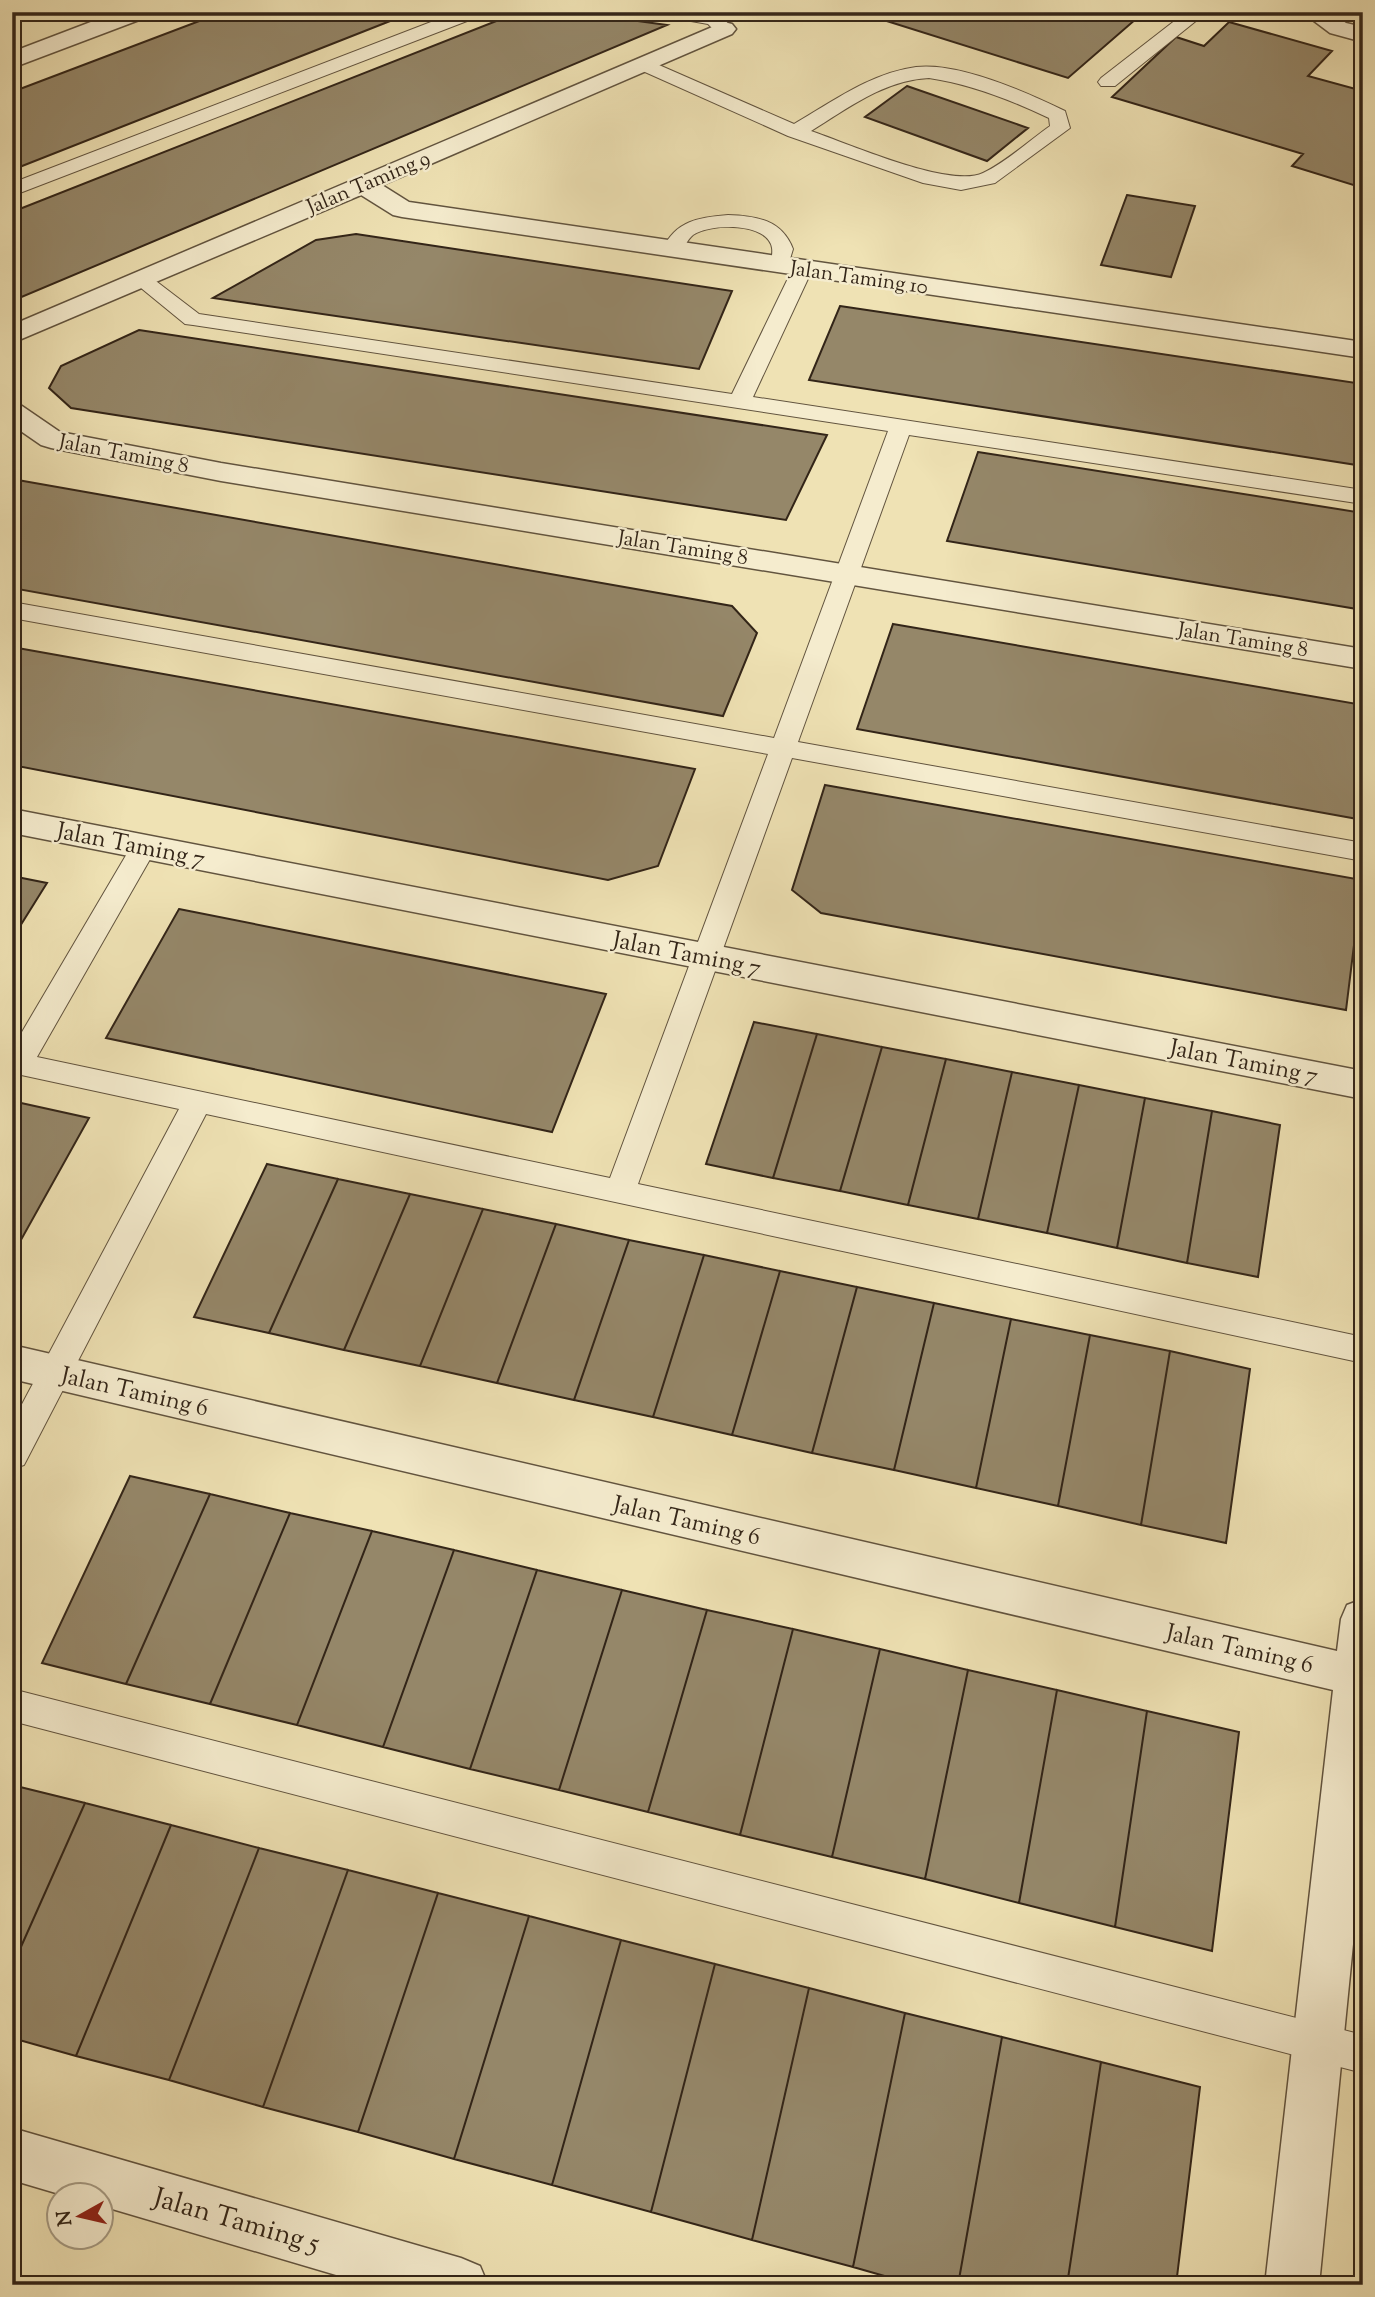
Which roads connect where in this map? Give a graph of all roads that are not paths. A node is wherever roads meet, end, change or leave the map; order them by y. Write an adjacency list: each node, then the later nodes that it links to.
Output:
1 (139, 12): 8 (street)
2 (474, 12): 13 (lane)
3 (669, 12): 6 (lane)
4 (1198, 12): 10 (lane)
5 (1314, 12): 7 (street)
6 (724, 29): 9 (street, Jalan Taming 9)
7 (1363, 34)
8 (12, 61)
9 (643, 64): 11 (lane); 12 (street, Jalan Taming 9)
10 (1108, 82)
11 (794, 132): 11 (lane)
12 (363, 185): 14 (street, Jalan Taming 10); 16 (street, Jalan Taming 9)
13 (12, 190)
14 (673, 248): 15 (street, Jalan Taming 10); 15 (lane)
15 (792, 267): 18 (street, Jalan Taming 10); 19 (lane)
16 (141, 279): 17 (street, Jalan Taming 9); 19 (lane)
17 (12, 335)
18 (1363, 350)
19 (739, 402): 21 (lane)
20 (12, 412): 23 (street, Jalan Taming 8)
21 (901, 427): 22 (lane); 23 (lane)
22 (1363, 498)
23 (846, 574): 25 (street, Jalan Taming 8); 26 (lane)
24 (12, 610): 26 (lane)
25 (1363, 659)
26 (783, 748): 29 (lane); 30 (lane)
27 (12, 821): 28 (street, Jalan Taming 7)
28 (144, 847): 30 (street, Jalan Taming 7); 31 (lane)
29 (1363, 852)
30 (707, 957): 32 (street, Jalan Taming 7); 34 (lane)
31 (15, 1063): 33 (lane)
32 (1363, 1085)
33 (198, 1101): 34 (lane); 37 (lane)
34 (620, 1191): 35 (lane)
35 (1363, 1350)
36 (12, 1363): 37 (street, Jalan Taming 6)
37 (55, 1373): 38 (lane); 40 (street, Jalan Taming 6)
38 (12, 1455)
39 (1363, 1619): 40 (street)
40 (1360, 1676): 42 (street)
41 (12, 1705): 42 (lane)
42 (1340, 2048): 45 (street)
43 (12, 2154): 44 (street, Jalan Taming 5)
44 (461, 2285)
45 (1292, 2285)

